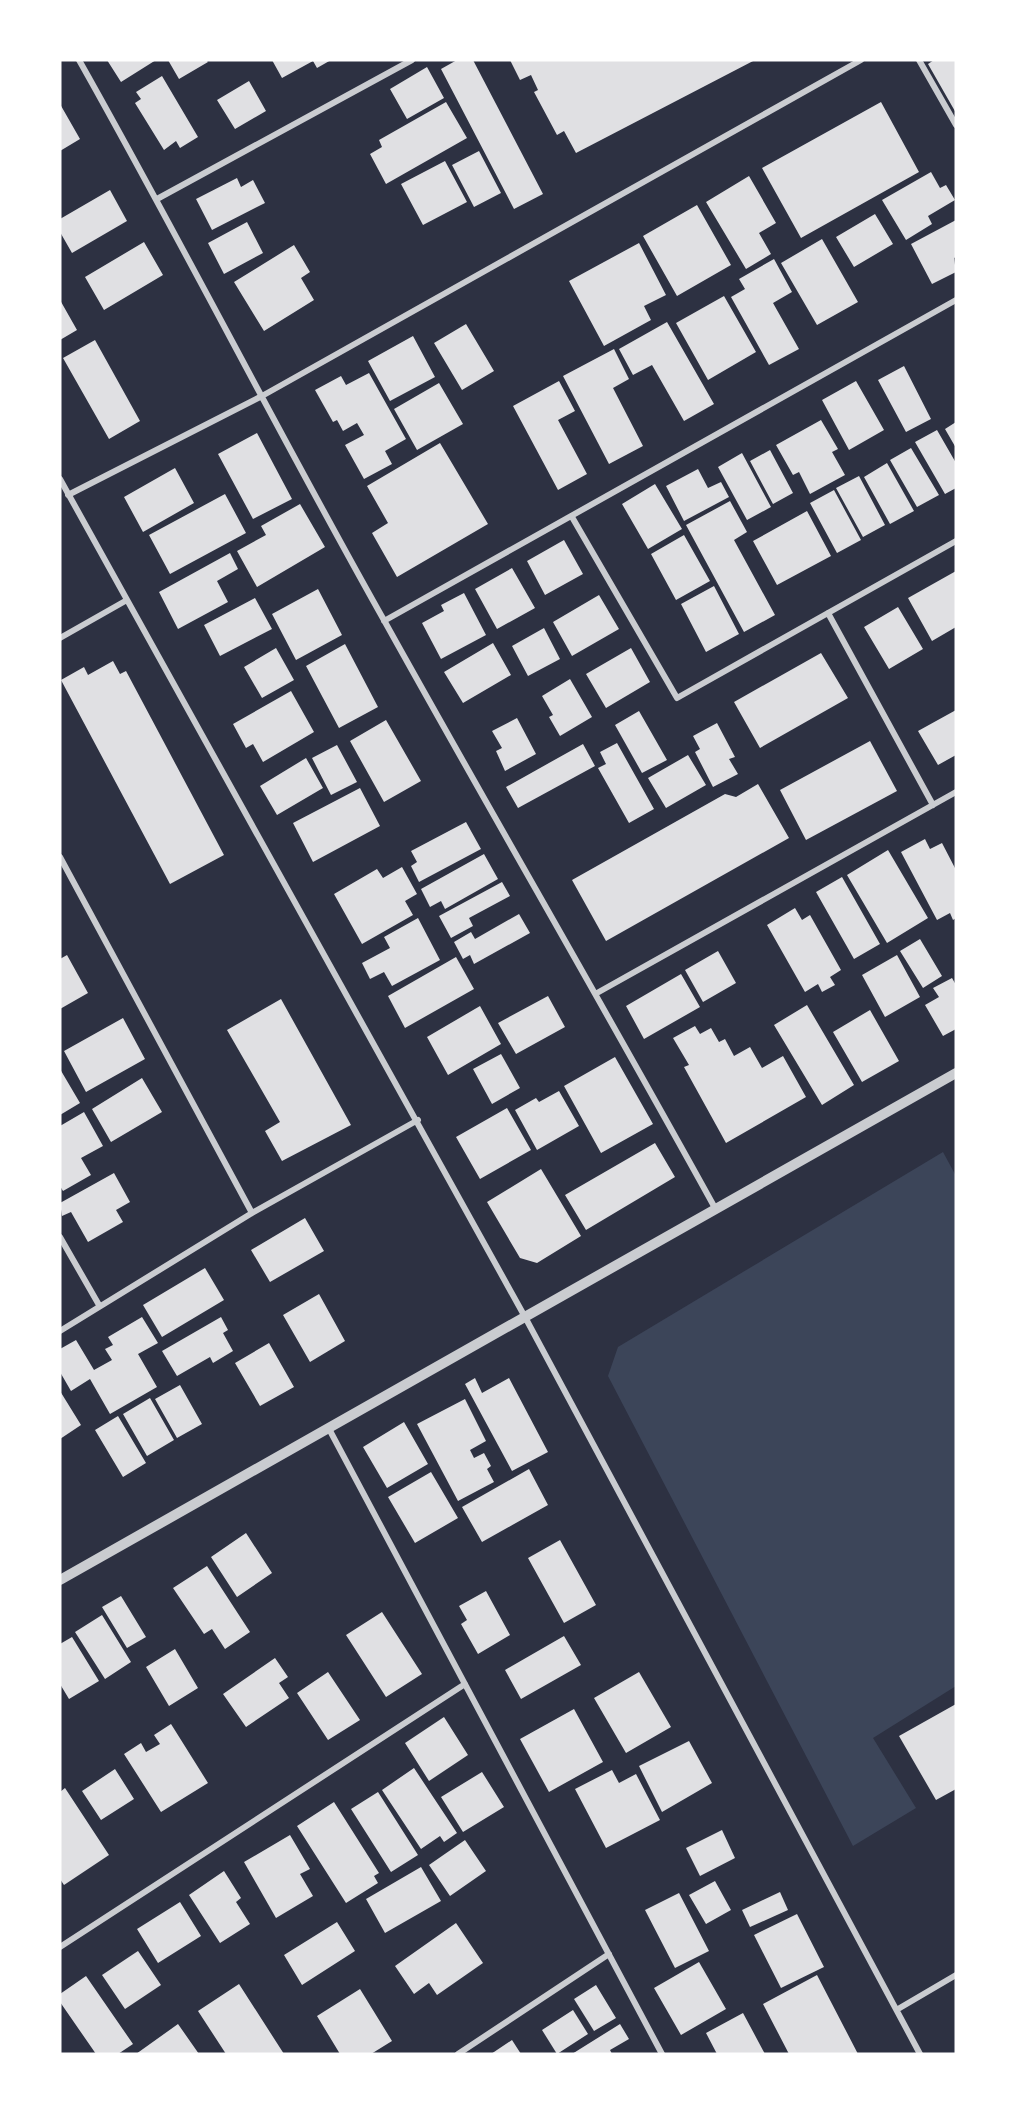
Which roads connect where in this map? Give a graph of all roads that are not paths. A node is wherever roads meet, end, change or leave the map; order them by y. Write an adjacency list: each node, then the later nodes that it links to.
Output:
1 (79, 60): 6 (street)
2 (412, 60): 6 (street)
3 (861, 60): 8 (street)
4 (920, 60): 5 (street)
5 (956, 125)
6 (158, 198): 8 (street)
7 (956, 300): 11 (street)
8 (262, 396): 10 (street); 15 (street)
9 (60, 480): 10 (street)
10 (68, 495): 13 (street)
11 (572, 517): 14 (street); 15 (street)
12 (956, 541): 14 (street)
13 (127, 600): 16 (street); 22 (street)
14 (828, 613): 18 (street)
15 (384, 621): 20 (street)
16 (60, 638)
17 (956, 792): 18 (street)
18 (933, 805): 20 (street)
19 (60, 857): 24 (street)
20 (597, 993): 23 (street)
21 (956, 1073): 23 (street)
22 (418, 1120): 24 (street); 27 (street)
23 (715, 1208): 27 (street)
24 (252, 1213): 26 (street)
25 (60, 1237): 26 (street)
26 (99, 1305): 28 (street)
27 (525, 1317): 29 (street); 35 (street)
28 (60, 1330)
29 (328, 1427): 30 (street); 31 (street)
30 (60, 1580)
31 (465, 1684): 32 (street); 33 (street)
32 (60, 1947)
33 (609, 1954): 36 (street); 37 (street)
34 (956, 1975): 35 (street)
35 (898, 2009): 38 (street)
36 (458, 2054)
37 (662, 2054)
38 (920, 2054)

